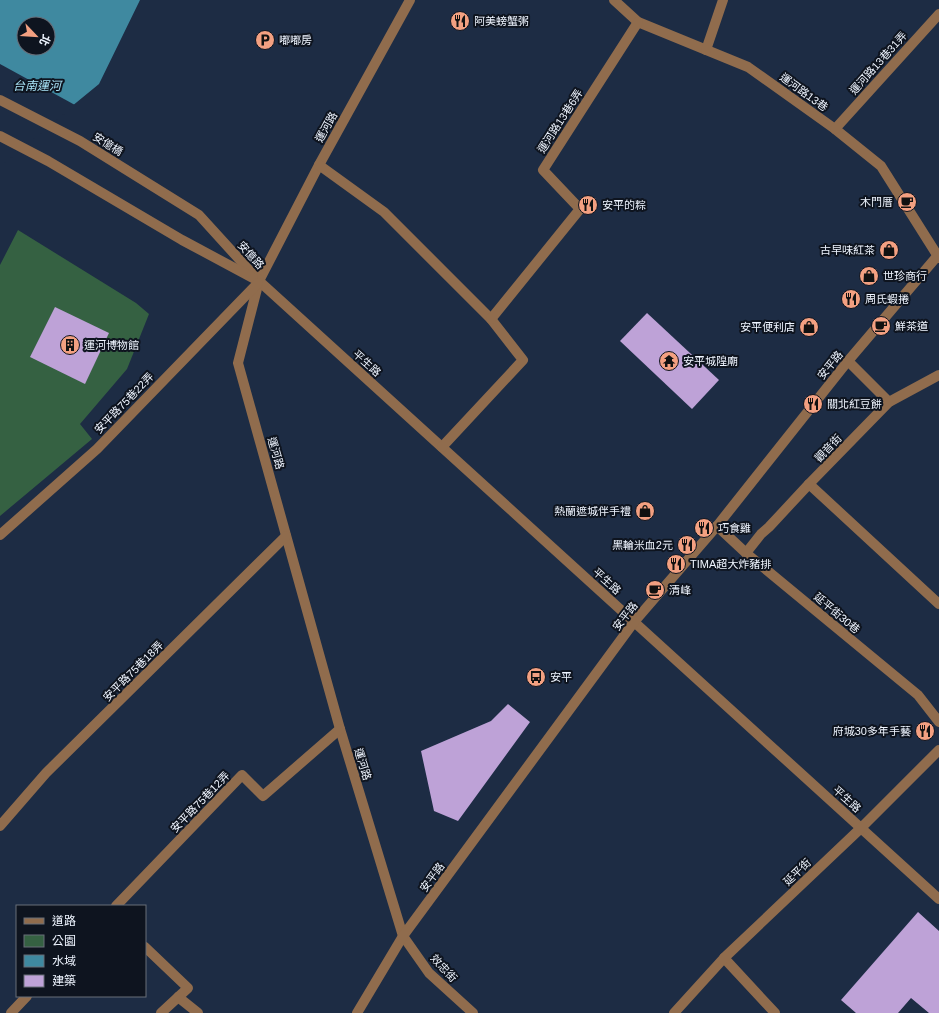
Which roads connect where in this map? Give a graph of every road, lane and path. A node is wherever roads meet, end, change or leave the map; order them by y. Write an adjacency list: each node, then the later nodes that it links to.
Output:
1 (410, 0): 10 (street, 運河路)
2 (614, 0): 5 (street, 運河路13巷)
3 (723, 0): 6 (street)
4 (939, 14): 8 (street, 運河路13巷31弄)
5 (638, 22): 6 (street, 運河路13巷); 14 (street, 運河路13巷6弄)
6 (706, 50): 8 (street, 運河路13巷)
7 (0, 100): 11 (street, 安億橋)
8 (835, 129): 12 (street, 運河路13巷)
9 (0, 136): 13 (street, 安億路)
10 (319, 165): 13 (street, 運河路); 14 (street)
11 (199, 215): 13 (street, 安億路)
12 (938, 256): 15 (street, 安平路)
13 (259, 281): 18 (street, 平生路); 21 (street, 安平路75巷22弄); 22 (street, 運河路)
14 (491, 319): 18 (street)
15 (848, 361): 17 (street); 20 (street, 安平路)
16 (939, 375): 17 (street, 觀音街)
17 (889, 402): 19 (street, 觀音街)
18 (442, 447): 25 (street, 平生路)
19 (809, 484): 23 (street, 觀音街); 24 (street)
20 (717, 526): 23 (street, 延平街30巷); 25 (street, 安平路)
21 (0, 535)
22 (286, 536): 27 (street, 運河路); 29 (street, 安平路75巷18弄)
23 (746, 553): 26 (street, 延平街30巷)
24 (939, 604)
25 (634, 622): 30 (street, 平生路); 33 (street, 安平路)
26 (939, 722)
27 (340, 729): 32 (street, 安平路75巷12弄); 33 (street, 運河路)
28 (939, 750): 30 (street, 延平街)
29 (0, 826)
30 (861, 828): 31 (street, 平生路); 35 (street, 延平街)
31 (939, 899)
32 (117, 905)
33 (403, 936): 41 (street, 安平路); 42 (street, 效忠街)
34 (146, 948): 37 (street)
35 (724, 958): 43 (street, 延平街); 44 (street)
36 (26, 997): 38 (street)
37 (178, 997): 39 (street); 40 (street)
38 (11, 1013)
39 (161, 1013)
40 (198, 1013)
41 (357, 1013)
42 (473, 1013)
43 (674, 1013)
44 (776, 1013)

